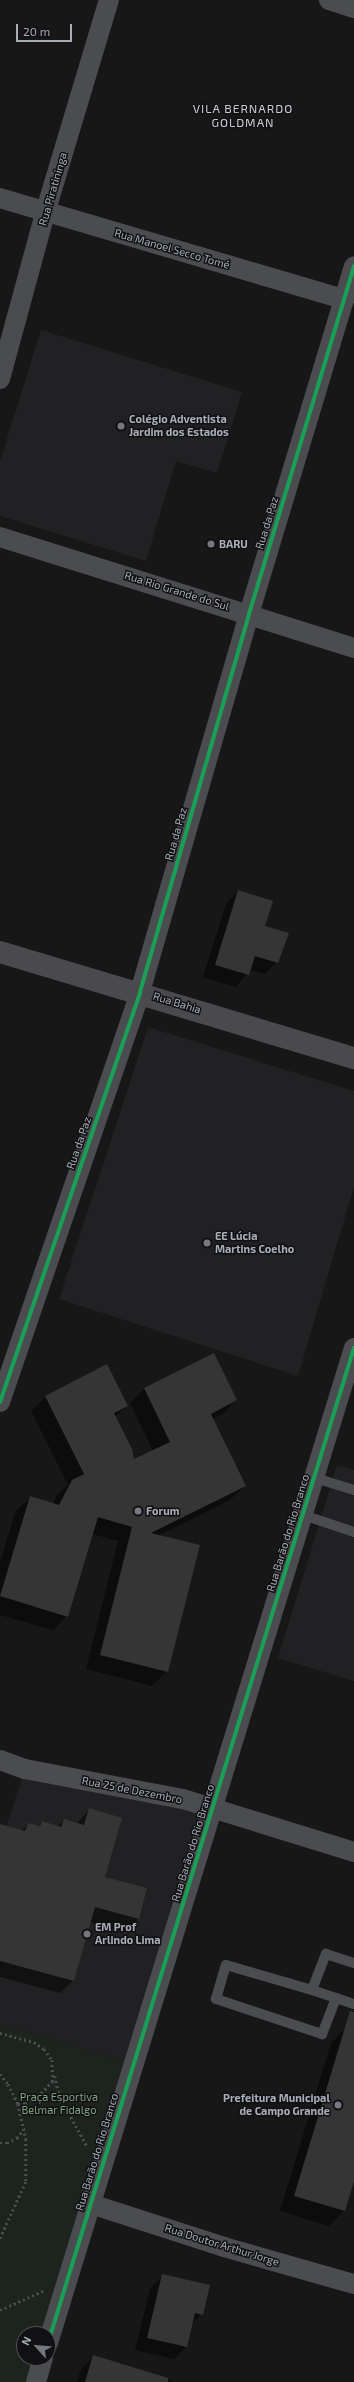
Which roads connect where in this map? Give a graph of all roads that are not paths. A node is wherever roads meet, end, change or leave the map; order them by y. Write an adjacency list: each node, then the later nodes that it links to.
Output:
1 (109, 0): 5 (street, Rua Piratininga)
2 (330, 0): 3 (street)
3 (354, 8)
4 (0, 198): 5 (street, Rua Manoel Secco Tomé)
5 (45, 213): 7 (street, Rua Manoel Secco Tomé); 8 (street, Rua Piratininga)
6 (354, 266): 7 (street, Rua da Paz)
7 (344, 299): 10 (street, Rua da Paz)
8 (0, 379)
9 (0, 536): 10 (street, Rua Rio Grande do Sul)
10 (249, 614): 11 (street, Rua Rio Grande do Sul); 13 (street, Rua da Paz)
11 (354, 648)
12 (0, 952): 13 (street, Rua Bahia)
13 (140, 992): 14 (street, Rua Bahia); 16 (street, Rua da Paz)
14 (354, 1058)
15 (354, 1348): 17 (street, Rua Barão do Rio Branco)
16 (0, 1402)
17 (315, 1478): 18 (lane); 19 (street, Rua Barão do Rio Branco)
18 (354, 1490)
19 (303, 1515): 20 (lane); 22 (street, Rua Barão do Rio Branco)
20 (354, 1532)
21 (0, 1760): 22 (street, Rua 25 de Dezembro)
22 (212, 1809): 23 (street, Rua 25 de Dezembro); 28 (street, Rua Barão do Rio Branco)
23 (354, 1852)
24 (354, 1963): 25 (lane)
25 (312, 1990): 26 (lane); 26 (lane)
26 (336, 1998): 27 (lane)
27 (354, 2004)
28 (91, 2204): 29 (street, Rua Doutor Arthur Jorge); 30 (street, Rua Barão do Rio Branco)
29 (354, 2284)
30 (53, 2326)
31 (41, 2366): 32 (street)
32 (36, 2382)

